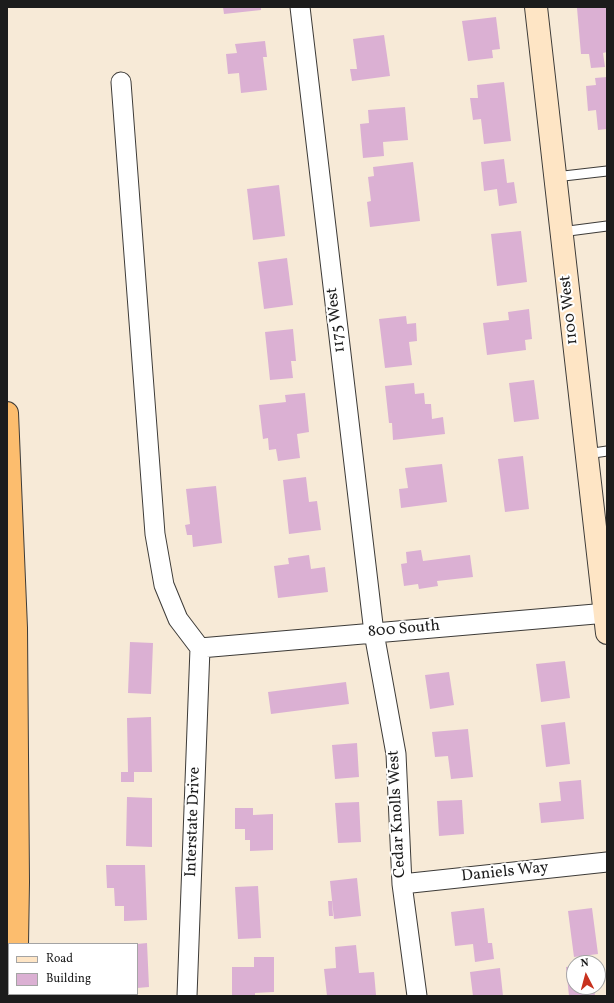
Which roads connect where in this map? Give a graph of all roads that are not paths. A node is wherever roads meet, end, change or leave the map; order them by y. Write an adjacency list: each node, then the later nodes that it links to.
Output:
1 (300, 7): 11 (street, 1175 West)
2 (536, 7): 5 (street, 1100 West)
3 (121, 82): 12 (street)
4 (607, 171): 5 (lane)
5 (555, 177): 7 (street, 1100 West)
6 (607, 226): 7 (lane)
7 (561, 232): 9 (street, 1100 West)
8 (7, 412): 15 (highway)
9 (597, 452): 10 (street, 1100 West)
10 (606, 620): 11 (street, 800 South)
11 (374, 633): 12 (street, 800 South); 14 (street, Cedar Knolls West)
12 (200, 648): 16 (street, Interstate Drive)
13 (607, 862): 14 (street, Daniels Way)
14 (402, 884): 17 (street, Cedar Knolls West)
15 (17, 943)
16 (188, 996)
17 (417, 996)

